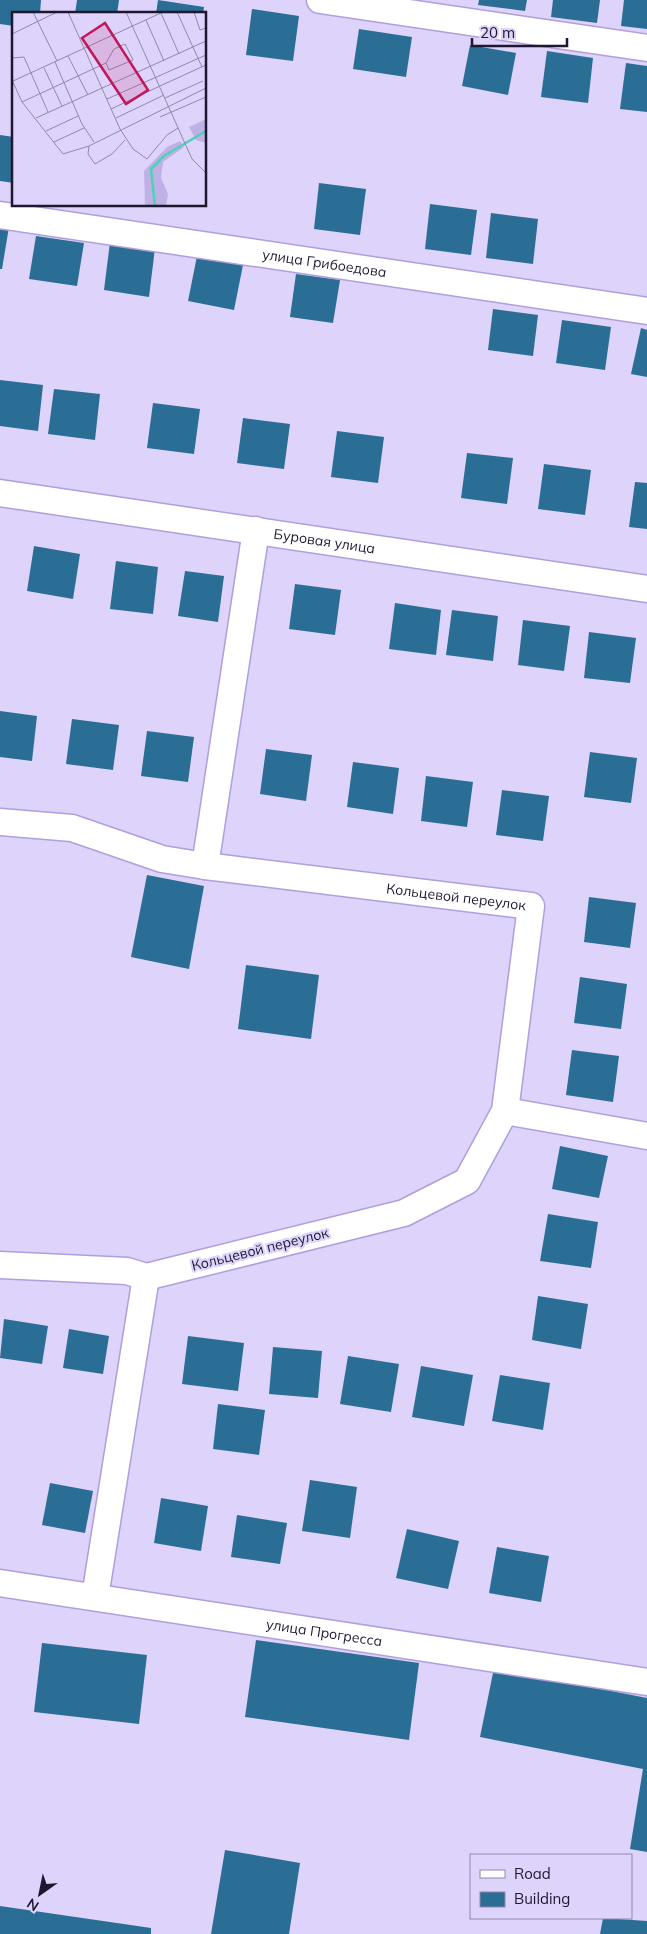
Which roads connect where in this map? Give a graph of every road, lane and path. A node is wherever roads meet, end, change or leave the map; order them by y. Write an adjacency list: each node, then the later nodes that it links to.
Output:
1 (320, 0): 2 (street)
2 (647, 48)
3 (0, 215): 4 (street, улица Грибоедова)
4 (647, 311)
5 (0, 493): 6 (street, Буровая улица)
6 (256, 530): 7 (street, Буровая улица); 9 (street)
7 (647, 589)
8 (0, 822): 9 (street, Кольцевой переулок)
9 (205, 866): 10 (street, Кольцевой переулок)
10 (505, 1111): 11 (street); 13 (street, Кольцевой переулок)
11 (647, 1136)
12 (0, 1265): 13 (street)
13 (146, 1277): 15 (street)
14 (0, 1583): 15 (street, улица Прогресса)
15 (95, 1597): 16 (street, улица Прогресса)
16 (647, 1682)

